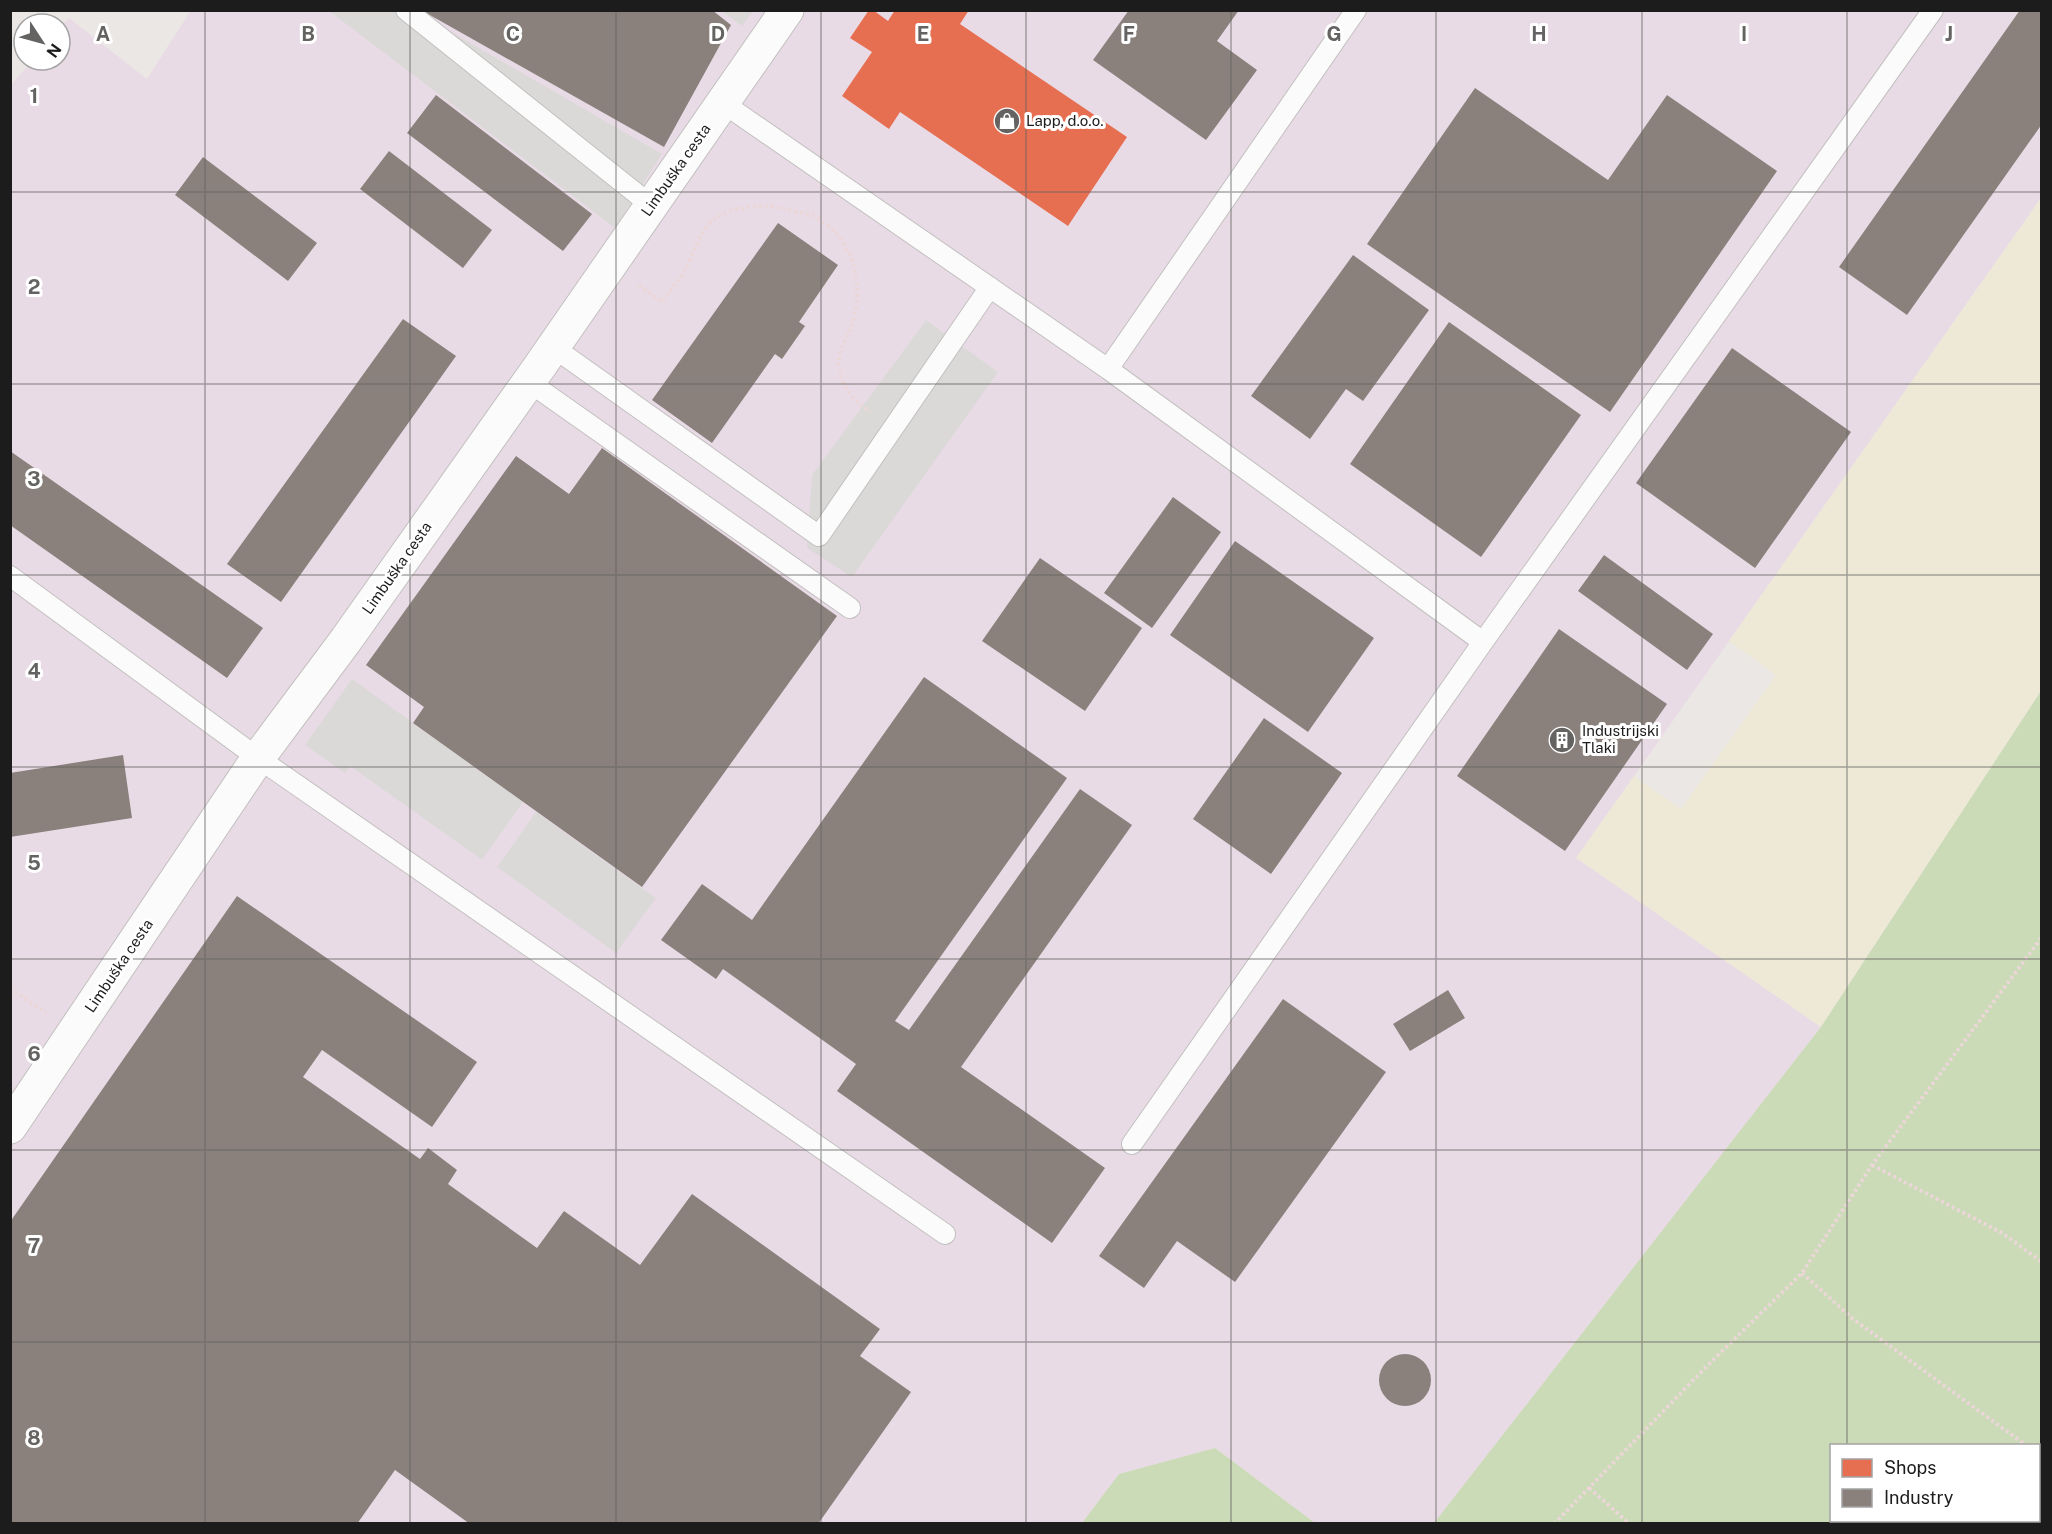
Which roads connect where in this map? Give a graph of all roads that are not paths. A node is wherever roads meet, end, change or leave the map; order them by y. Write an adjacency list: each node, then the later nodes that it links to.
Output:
1 (406, 10): 6 (lane)
2 (787, 10): 5 (street, Limbuška cesta)
3 (1356, 10): 9 (lane)
4 (1933, 10): 13 (lane)
5 (723, 103): 6 (street, Limbuška cesta); 7 (lane)
6 (652, 206): 8 (street, Limbuška cesta)
7 (990, 287): 8 (lane); 9 (lane)
8 (553, 347): 10 (street, Limbuška cesta)
9 (1108, 369): 13 (lane)
10 (528, 382): 12 (lane); 14 (street, Limbuška cesta)
11 (10, 576): 14 (lane)
12 (850, 608)
13 (1483, 642): 16 (lane)
14 (258, 758): 15 (street, Limbuška cesta); 17 (lane)
15 (10, 1127)
16 (1132, 1144)
17 (945, 1234)

